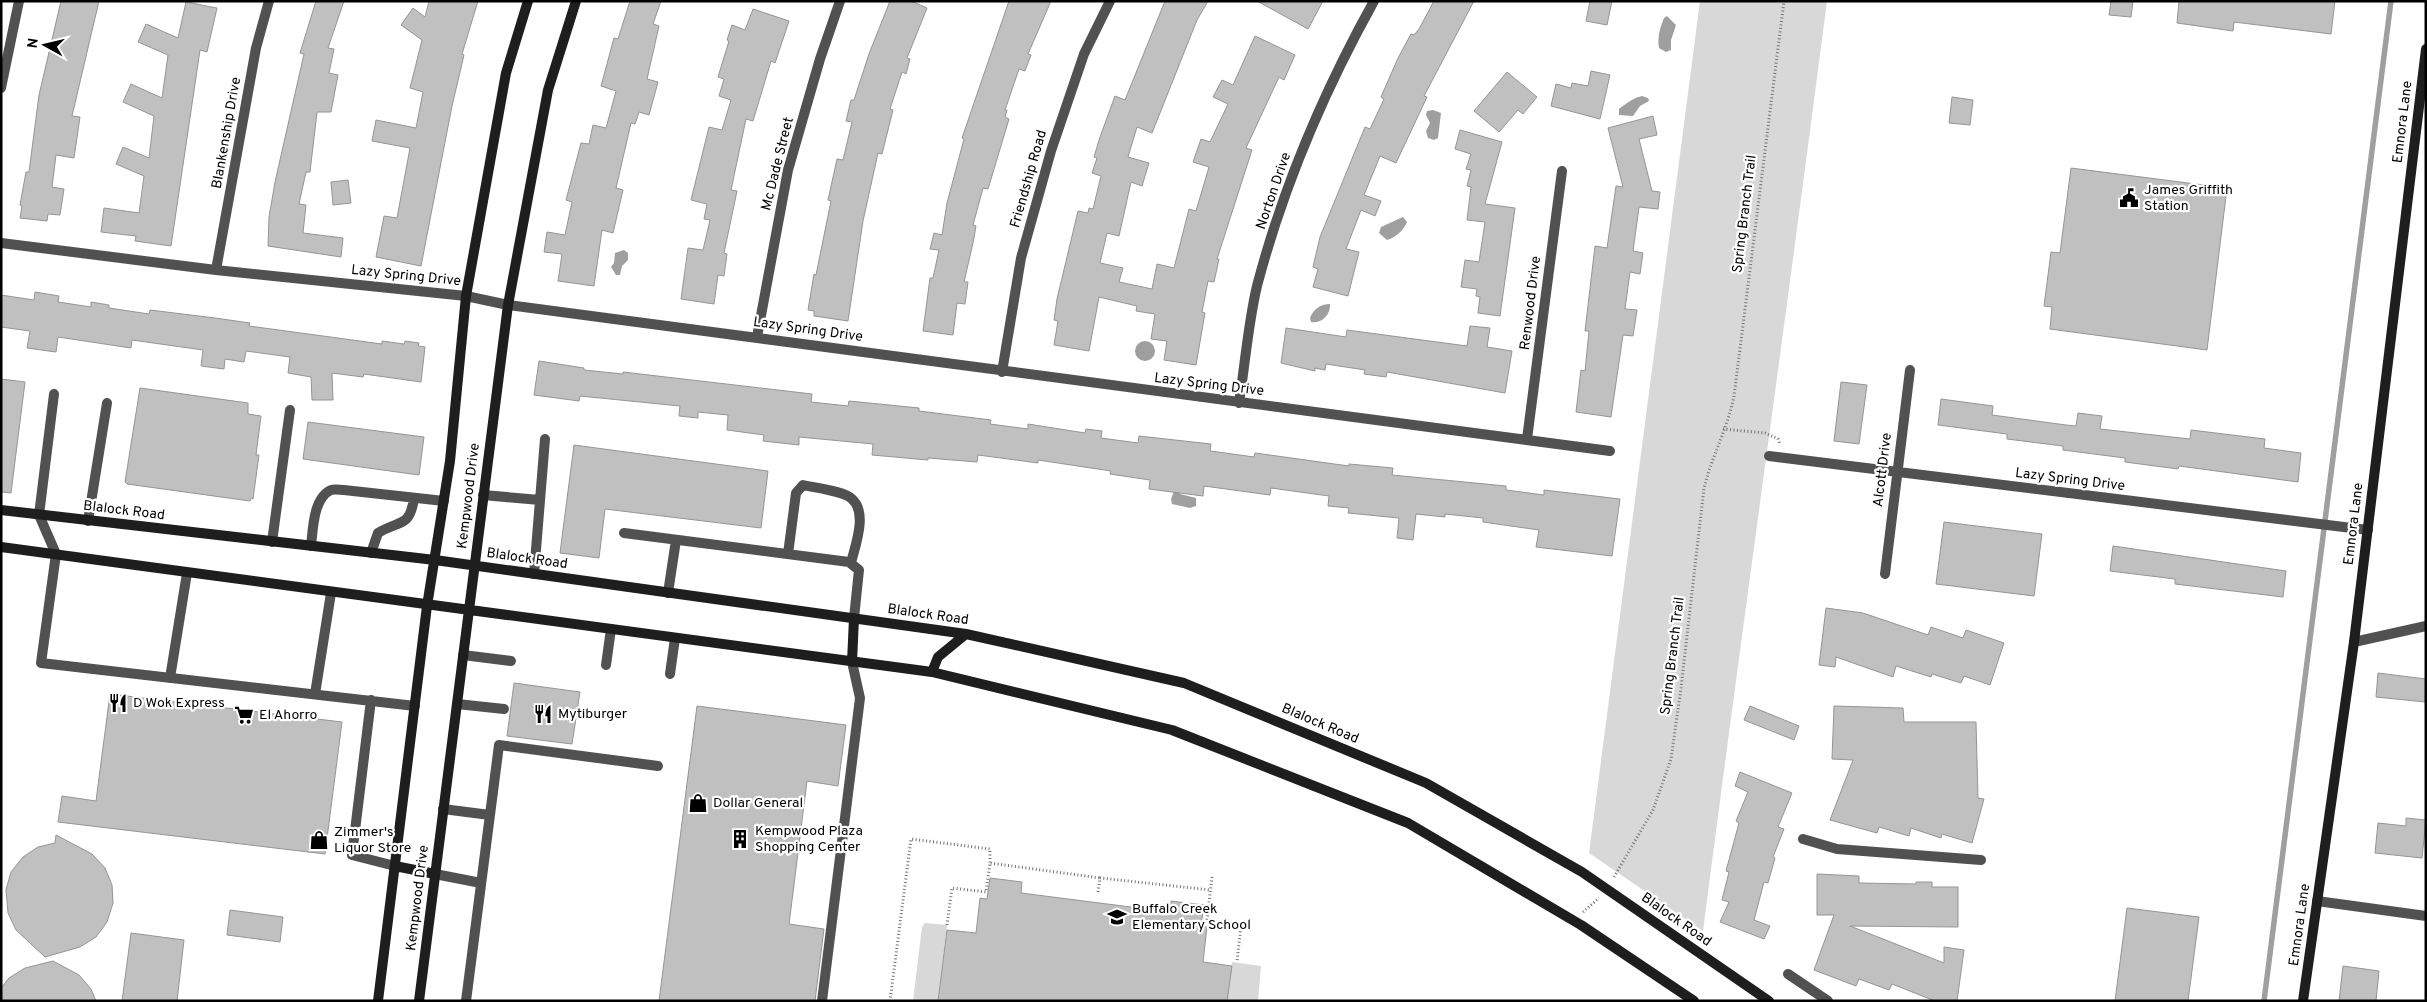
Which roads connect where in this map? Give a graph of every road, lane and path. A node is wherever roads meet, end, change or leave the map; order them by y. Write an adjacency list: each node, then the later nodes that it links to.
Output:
1 (19, 1): 10 (street)
2 (269, 1): 13 (street, Blankenship Drive)
3 (528, 1): 14 (main road, Kempwood Drive)
4 (576, 1): 15 (main road, Kempwood Drive)
5 (840, 1): 16 (street, Mc Dade Street)
6 (1110, 1): 18 (street, Friendship Road)
7 (1374, 1): 21 (street, Norton Drive)
8 (1784, 1): 23 (path, Spring Branch Trail)
9 (2426, 49): 37 (main road, Emnora Lane)
10 (1, 88)
11 (1562, 170): 25 (street, Renwood Drive)
12 (1, 243): 13 (street, Lazy Spring Drive)
13 (216, 270): 14 (street, Lazy Spring Drive)
14 (466, 296): 15 (street, Lazy Spring Drive); 33 (main road, Kempwood Drive)
15 (508, 305): 16 (street, Lazy Spring Drive); 30 (main road, Kempwood Drive)
16 (757, 337): 18 (street, Lazy Spring Drive)
17 (1910, 370): 29 (street, Alcott Drive)
18 (1002, 372): 21 (street, Lazy Spring Drive)
19 (54, 394): 35 (street)
20 (107, 403): 36 (street)
21 (1239, 403): 25 (street, Lazy Spring Drive)
22 (290, 410): 40 (street)
23 (1723, 429): 28 (path); 82 (path, Spring Branch Trail)
24 (545, 439): 32 (street)
25 (1527, 440): 26 (street, Lazy Spring Drive)
26 (1610, 451)
27 (1769, 456): 28 (street, Lazy Spring Drive)
28 (1780, 457): 29 (street, Lazy Spring Drive)
29 (1896, 472): 37 (street, Lazy Spring Drive); 51 (street, Alcott Drive)
30 (483, 495): 32 (street); 48 (main road, Kempwood Drive)
31 (414, 498): 33 (street); 41 (street); 43 (street)
32 (540, 500): 50 (street)
33 (444, 501): 46 (main road, Kempwood Drive)
34 (1, 510): 35 (main road, Blalock Road)
35 (39, 516): 36 (main road, Blalock Road); 44 (street)
36 (88, 521): 40 (main road, Blalock Road)
37 (2368, 530): 61 (main road, Emnora Lane)
38 (624, 533): 39 (street)
39 (676, 540): 45 (street); 52 (street)
40 (272, 542): 41 (main road, Blalock Road)
41 (311, 546): 43 (main road, Blalock Road)
42 (1, 547): 44 (main road)
43 (371, 553): 46 (main road, Blalock Road)
44 (56, 554): 49 (main road); 68 (street)
45 (788, 554): 47 (street); 47 (street)
46 (435, 560): 48 (main road, Blalock Road); 54 (main road, Kempwood Drive)
47 (851, 563): 56 (street)
48 (474, 566): 50 (main road, Blalock Road); 55 (main road, Kempwood Drive)
49 (187, 573): 53 (main road); 68 (street)
50 (534, 574): 52 (main road, Blalock Road)
51 (1884, 574)
52 (668, 592): 56 (main road, Blalock Road)
53 (331, 593): 54 (main road); 69 (street)
54 (428, 606): 55 (main road); 72 (main road, Kempwood Drive)
55 (469, 610): 58 (main road); 62 (main road, Kempwood Drive)
56 (854, 618): 59 (main road, Blalock Road); 64 (main road)
57 (2426, 626): 61 (street)
58 (611, 629): 60 (main road); 65 (street)
59 (966, 634): 66 (main road); 101 (main road, Blalock Road)
60 (675, 638): 64 (main road); 67 (street)
61 (2354, 642): 89 (main road, Emnora Lane)
62 (463, 655): 63 (street); 71 (main road, Kempwood Drive)
63 (511, 661)
64 (852, 662): 66 (main road); 98 (street)
65 (606, 665)
66 (932, 672): 100 (main road)
67 (670, 674)
68 (170, 678): 69 (street)
69 (316, 694): 70 (street)
70 (371, 700): 72 (street); 80 (street)
71 (457, 704): 73 (street); 75 (main road, Kempwood Drive)
72 (415, 706): 80 (main road, Kempwood Drive)
73 (504, 709)
74 (658, 766): 76 (street)
75 (443, 809): 76 (street); 81 (main road, Kempwood Drive)
76 (490, 815): 85 (street)
77 (1803, 840): 78 (street)
78 (1981, 860)
79 (990, 863): 84 (path); 92 (path); 99 (path)
80 (395, 866): 81 (main road); 95 (main road, Kempwood Drive)
81 (435, 874): 85 (street); 96 (main road, Kempwood Drive)
82 (1614, 875)
83 (1212, 877): 86 (path)
84 (1100, 878): 86 (path); 87 (path)
85 (481, 883): 97 (street)
86 (1211, 890): 93 (path)
87 (1098, 892)
88 (1603, 895): 90 (path)
89 (2317, 901): 91 (street); 103 (main road, Emnora Lane)
90 (1583, 911)
91 (2426, 916)
92 (947, 925)
93 (1237, 962)
94 (1788, 974): 102 (street)
95 (378, 1001)
96 (419, 1001)
97 (466, 1001)
98 (822, 1001)
99 (890, 1001)
100 (1694, 1001)
101 (1769, 1001)
102 (1828, 1001)
103 (2303, 1001)

